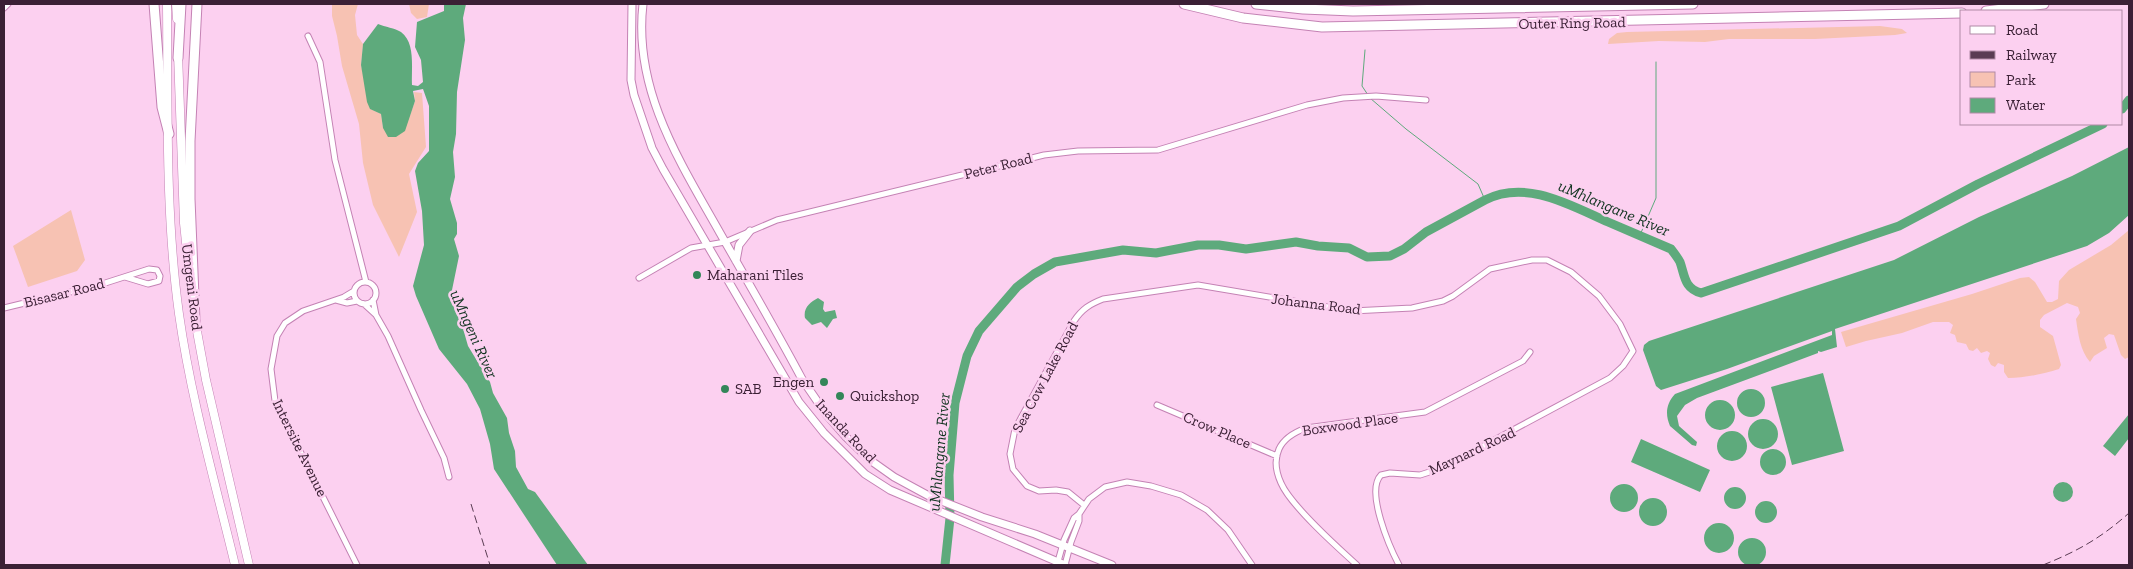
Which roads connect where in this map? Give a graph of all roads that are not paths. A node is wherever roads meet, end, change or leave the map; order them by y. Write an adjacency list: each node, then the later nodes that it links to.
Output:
1 (8, 4): 13 (street)
2 (154, 4): 19 (highway)
3 (167, 4): 19 (highway, Umgeni Road)
4 (176, 4): 17 (highway, Umgeni Road)
5 (181, 4): 17 (highway)
6 (197, 4): 35 (highway)
7 (632, 4): 22 (main road, Inanda Road)
8 (644, 4): 21 (main road, Inanda Road)
9 (1184, 4): 15 (highway, Outer Ring Road)
10 (1256, 4): 11 (highway, Outer Ring Road)
11 (1693, 4)
12 (2044, 4): 14 (highway)
13 (4, 8)
14 (1994, 10)
15 (1960, 13)
16 (308, 36): 26 (street)
17 (178, 58): 35 (highway, Umgeni Road)
18 (1426, 100): 20 (street, Peter Road)
19 (169, 134): 43 (highway, Umgeni Road)
20 (750, 231): 21 (street, Peter Road); 23 (main road)
21 (726, 242): 22 (street, Peter Road); 23 (main road, Inanda Road)
22 (706, 245): 25 (street, Peter Road); 46 (main road, Inanda Road)
23 (736, 261): 42 (main road, Inanda Road)
24 (125, 277): 24 (street, Bisasar Road); 33 (street, Bisasar Road)
25 (639, 278)
26 (366, 282): 27 (street); 30 (street)
27 (354, 291): 29 (street, Intersite Avenue); 31 (street)
28 (1155, 291): 36 (street, Johanna Road); 41 (street, Sea Cow Lake Road)
29 (336, 300): 31 (street, Intersite Avenue); 45 (street, Intersite Avenue)
30 (373, 300): 32 (street); 34 (street)
31 (357, 301): 32 (street)
32 (364, 304): 34 (street)
33 (4, 308)
34 (376, 316): 40 (street)
35 (195, 321): 44 (highway, Umgeni Road)
36 (1633, 351): 50 (street, Maynard Road)
37 (1530, 352): 39 (street, Boxwood Place)
38 (1157, 405): 39 (street, Crow Place)
39 (1276, 456): 49 (street)
40 (450, 478)
41 (1084, 505): 42 (street); 48 (street)
42 (1066, 547): 46 (street); 47 (main road, Inanda Road)
43 (235, 565)
44 (249, 565)
45 (357, 565)
46 (1061, 565)
47 (1112, 565)
48 (1252, 565)
49 (1358, 565)
50 (1399, 565)

